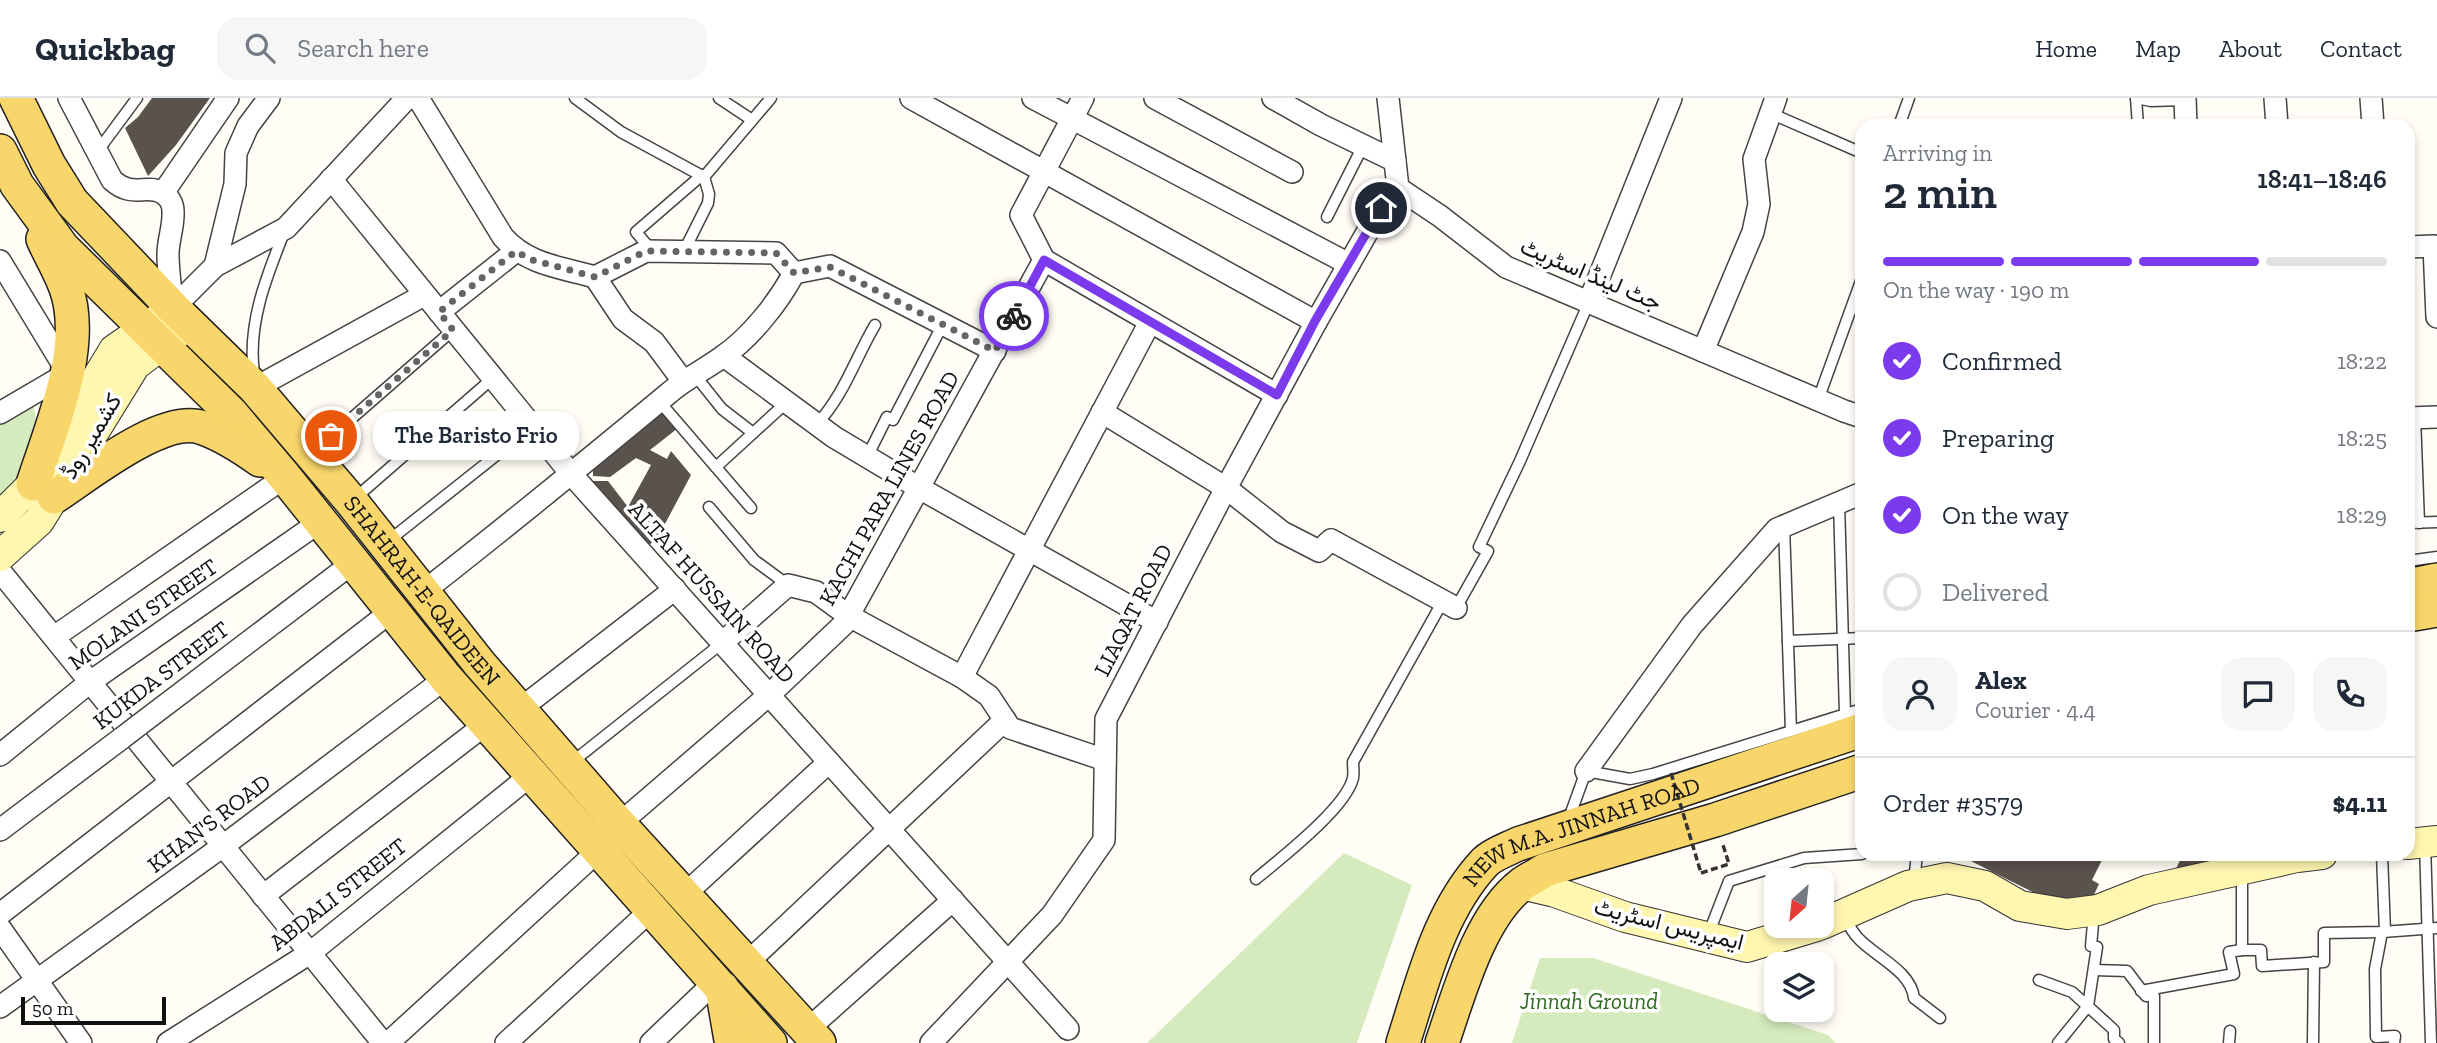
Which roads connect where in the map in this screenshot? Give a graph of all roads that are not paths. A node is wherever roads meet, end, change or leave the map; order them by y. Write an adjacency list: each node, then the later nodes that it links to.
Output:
1 (16, 98): 61 (main road, SHAHRAH-E-QAIDEEN)
2 (69, 98): 35 (street)
3 (137, 98): 35 (lane)
4 (228, 98): 31 (street)
5 (270, 98): 36 (street)
6 (407, 98): 41 (street)
7 (418, 98): 48 (street)
8 (575, 98): 40 (lane)
9 (719, 98): 30 (lane)
10 (771, 98): 30 (lane)
11 (911, 98): 38 (street)
12 (1033, 98): 24 (street)
13 (1083, 98): 24 (street)
14 (1155, 98): 39 (street)
15 (1273, 98): 32 (street)
16 (1388, 98): 37 (street)
17 (1671, 98): 59 (street)
18 (1909, 98): 25 (lane)
19 (2136, 98): 22 (lane); 26 (lane)
20 (2276, 98): 28 (street)
21 (2371, 98): 29 (street)
22 (2185, 99): 27 (street)
23 (1773, 105): 33 (lane); 70 (street)
24 (1073, 118): 38 (street); 53 (street)
25 (1902, 119)
26 (2138, 119)
27 (2186, 119)
28 (2277, 119)
29 (2372, 119)
30 (752, 120): 40 (lane)
31 (201, 137): 36 (street); 44 (street)
32 (1363, 146): 37 (street); 45 (lane)
33 (1855, 149)
34 (0, 151): 42 (main road)
35 (96, 153): 44 (street)
36 (236, 153): 54 (street)
37 (1395, 161): 43 (street)
38 (1044, 172): 51 (street); 63 (street)
39 (1292, 172)
40 (703, 176): 49 (lane); 50 (lane)
41 (331, 179): 46 (street); 57 (street, ALTAF HUSSAIN ROAD)
42 (17, 185): 68 (main road); 72 (main road)
43 (1398, 188): 53 (street, LIAQAT ROAD); 59 (street, جٹ لینڈ اسٹریٹ)
44 (163, 193): 61 (street)
45 (1327, 217)
46 (286, 228): 54 (street); 75 (lane)
47 (2415, 247): 62 (street)
48 (516, 251): 56 (street); 60 (street)
49 (652, 251): 50 (street); 56 (street)
50 (684, 251): 55 (street)
51 (1044, 260): 64 (street); 69 (street, KACHI PARA LINES ROAD)
52 (0, 261): 72 (street)
53 (1349, 264): 63 (street, LIAQAT ROAD)
54 (215, 266): 61 (street)
55 (794, 273): 65 (street); 71 (street)
56 (595, 277): 74 (street)
57 (424, 295): 60 (street, ALTAF HUSSAIN ROAD); 75 (street)
58 (1855, 298): 77 (lane)
59 (1590, 302): 70 (street, جٹ لینڈ اسٹریٹ); 118 (lane)
60 (439, 312): 67 (street, ALTAF HUSSAIN ROAD)
61 (181, 316): 68 (street); 75 (main road, SHAHRAH-E-QAIDEEN)
62 (2437, 317)
63 (1315, 321): 76 (street, LIAQAT ROAD)
64 (1150, 322): 76 (street); 80 (street)
65 (943, 324): 69 (street); 89 (lane)
66 (875, 325): 85 (lane)
67 (453, 330): 73 (street, ALTAF HUSSAIN ROAD); 88 (lane)
68 (152, 337): 92 (main road, SHAHRAH-E-QAIDEEN); 95 (street, کشمیر روڈ); 95 (street, کشمیر روڈ)
69 (995, 351): 94 (street, KACHI PARA LINES ROAD)
70 (1703, 351): 77 (street, جٹ لینڈ اسٹریٹ)
71 (724, 356): 74 (street); 79 (street)
72 (68, 373): 81 (street); 95 (main road)
73 (493, 378): 86 (street, ALTAF HUSSAIN ROAD); 97 (lane)
74 (689, 378): 78 (street); 87 (lane)
75 (256, 388): 88 (main road, SHAHRAH-E-QAIDEEN)
76 (1277, 395): 93 (street, LIAQAT ROAD)
77 (1818, 400): 82 (street, جٹ لینڈ اسٹریٹ)
78 (659, 401): 90 (lane); 91 (street)
79 (787, 402): 85 (street); 87 (lane)
80 (1102, 412): 93 (street); 107 (street)
81 (0, 413)
82 (1855, 414)
83 (2415, 417): 84 (street)
84 (2437, 417)
85 (817, 424): 89 (street)
86 (532, 427): 91 (street, ALTAF HUSSAIN ROAD); 106 (lane)
87 (753, 433): 90 (lane)
88 (311, 454): 97 (main road, SHAHRAH-E-QAIDEEN)
89 (867, 457): 94 (street)
90 (716, 467): 100 (lane)
91 (572, 475): 116 (street, ALTAF HUSSAIN ROAD); 117 (street)
92 (285, 477): 95 (main road); 102 (main road, SHAHRAH-E-QAIDEEN); 124 (street)
93 (1226, 488): 118 (street); 123 (street, LIAQAT ROAD)
94 (920, 489): 107 (street); 122 (street, KACHI PARA LINES ROAD)
95 (44, 490): 101 (street, کشمیر روڈ); 108 (street, کشمیر روڈ)
96 (1855, 496): 98 (street)
97 (351, 501): 106 (main road, SHAHRAH-E-QAIDEEN)
98 (1839, 502): 105 (street); 125 (lane)
99 (709, 507): 114 (lane)
100 (751, 508)
101 (0, 517)
102 (321, 521): 111 (main road, SHAHRAH-E-QAIDEEN); 131 (street, MOLANI STREET)
103 (2437, 522): 104 (lane)
104 (2415, 523)
105 (1784, 526): 127 (lane); 143 (street)
106 (384, 544): 117 (main road, SHAHRAH-E-QAIDEEN)
107 (1029, 550): 123 (street); 130 (street)
108 (0, 556)
109 (2437, 557): 110 (lane)
110 (2415, 560)
111 (354, 562): 119 (main road, SHAHRAH-E-QAIDEEN); 138 (street, KUKDA STREET)
112 (0, 570): 124 (street)
113 (2437, 580): 115 (main road)
114 (788, 585): 122 (street); 128 (street)
115 (2415, 585)
116 (675, 589): 128 (street, ALTAF HUSSAIN ROAD); 133 (street)
117 (423, 592): 133 (main road, SHAHRAH-E-QAIDEEN)
118 (1450, 605): 159 (lane)
119 (393, 610): 129 (main road, SHAHRAH-E-QAIDEEN); 146 (street)
120 (2437, 610): 121 (main road)
121 (2415, 614)
122 (849, 616): 130 (street); 132 (street, KACHI PARA LINES ROAD)
123 (1157, 622): 140 (street, LIAQAT ROAD)
124 (54, 637): 131 (street)
125 (1843, 638): 126 (lane); 127 (lane); 135 (lane)
126 (1855, 638)
127 (1788, 641): 137 (lane)
128 (722, 643): 132 (street, ALTAF HUSSAIN ROAD); 142 (lane)
129 (446, 677): 136 (main road, SHAHRAH-E-QAIDEEN); 152 (street, KHAN'S ROAD)
130 (962, 677): 134 (street)
131 (90, 682): 138 (street); 139 (street, MOLANI STREET)
132 (769, 695): 141 (street, ALTAF HUSSAIN ROAD); 147 (street, KACHI PARA LINES ROAD)
133 (520, 709): 142 (main road, SHAHRAH-E-QAIDEEN)
134 (1005, 720): 140 (street); 149 (street)
135 (1854, 722): 137 (lane); 148 (main road, NEW M.A. JINNAH ROAD)
136 (486, 724): 145 (main road, SHAHRAH-E-QAIDEEN); 163 (street)
137 (1791, 731): 143 (lane)
138 (130, 732): 146 (street); 150 (street, KUKDA STREET)
139 (0, 755)
140 (1105, 760): 178 (street, LIAQAT ROAD)
141 (829, 762): 149 (street, ALTAF HUSSAIN ROAD); 162 (street)
142 (568, 765): 147 (main road, SHAHRAH-E-QAIDEEN)
143 (1587, 771): 148 (lane)
144 (1855, 773): 160 (main road, NEW M.A. JINNAH ROAD)
145 (531, 775): 153 (main road, SHAHRAH-E-QAIDEEN); 176 (street, ABDALI STREET)
146 (171, 782): 152 (street); 167 (street)
147 (619, 824): 162 (main road, SHAHRAH-E-QAIDEEN)
148 (1566, 828): 177 (main road, NEW M.A. JINNAH ROAD)
149 (889, 829): 164 (street, ALTAF HUSSAIN ROAD); 180 (street)
150 (0, 830)
151 (2423, 842): 171 (lane)
152 (223, 846): 163 (street); 184 (street, KHAN'S ROAD)
153 (598, 851): 165 (main road, SHAHRAH-E-QAIDEEN); 195 (street)
154 (1855, 854): 173 (lane)
155 (1916, 861): 161 (lane)
156 (2279, 861): 158 (street, ایمپریس اسٹریٹ)
157 (2382, 861): 172 (lane)
158 (2242, 869): 166 (street, ایمپریس اسٹریٹ); 175 (lane)
159 (1256, 879)
160 (1521, 884): 173 (street, ایمپریس اسٹریٹ); 182 (main road, NEW M.A. JINNAH ROAD)
161 (1914, 884): 166 (street, ایمپریس اسٹریٹ); 168 (street, ایمپریس اسٹریٹ)
162 (684, 895): 180 (main road, SHAHRAH-E-QAIDEEN)
163 (263, 896): 176 (street)
164 (953, 900): 178 (street, ALTAF HUSSAIN ROAD); 191 (street)
165 (651, 910): 185 (main road, SHAHRAH-E-QAIDEEN); 196 (street)
166 (2094, 911): 181 (lane)
167 (0, 914)
168 (1834, 918)
169 (1834, 924): 189 (lane)
170 (0, 928): 184 (street)
171 (2433, 928): 172 (lane); 210 (lane)
172 (2384, 932): 179 (lane); 209 (lane)
173 (1707, 937): 174 (street, ایمپریس اسٹریٹ)
174 (1775, 938)
175 (2242, 950): 179 (lane); 186 (lane)
176 (310, 953): 193 (street, ABDALI STREET); 194 (street)
177 (1432, 954): 201 (main road); 202 (main road, NEW M.A. JINNAH ROAD)
178 (1008, 962): 190 (street, ALTAF HUSSAIN ROAD); 200 (street, LIAQAT ROAD)
179 (2314, 962): 208 (lane)
180 (746, 964): 191 (main road, SHAHRAH-E-QAIDEEN)
181 (2094, 970): 186 (lane); 187 (lane)
182 (1464, 976): 203 (main road, NEW M.A. JINNAH ROAD); 204 (main road)
183 (2039, 980): 187 (lane)
184 (38, 981): 188 (street, KHAN'S ROAD); 192 (street)
185 (719, 985): 197 (street); 198 (main road); 199 (main road, SHAHRAH-E-QAIDEEN)
186 (2141, 991): 207 (lane)
187 (2088, 1006): 205 (lane); 206 (lane)
188 (0, 1007)
189 (1940, 1018)
190 (1068, 1029)
191 (818, 1039)
192 (81, 1043)
193 (169, 1043)
194 (383, 1043)
195 (388, 1043)
196 (506, 1043)
197 (651, 1043)
198 (734, 1043)
199 (769, 1043)
200 (930, 1043)
201 (1379, 1043)
202 (1402, 1043)
203 (1442, 1043)
204 (1452, 1043)
205 (2058, 1043)
206 (2119, 1043)
207 (2154, 1043)
208 (2314, 1043)
209 (2395, 1043)
210 (2431, 1043)

